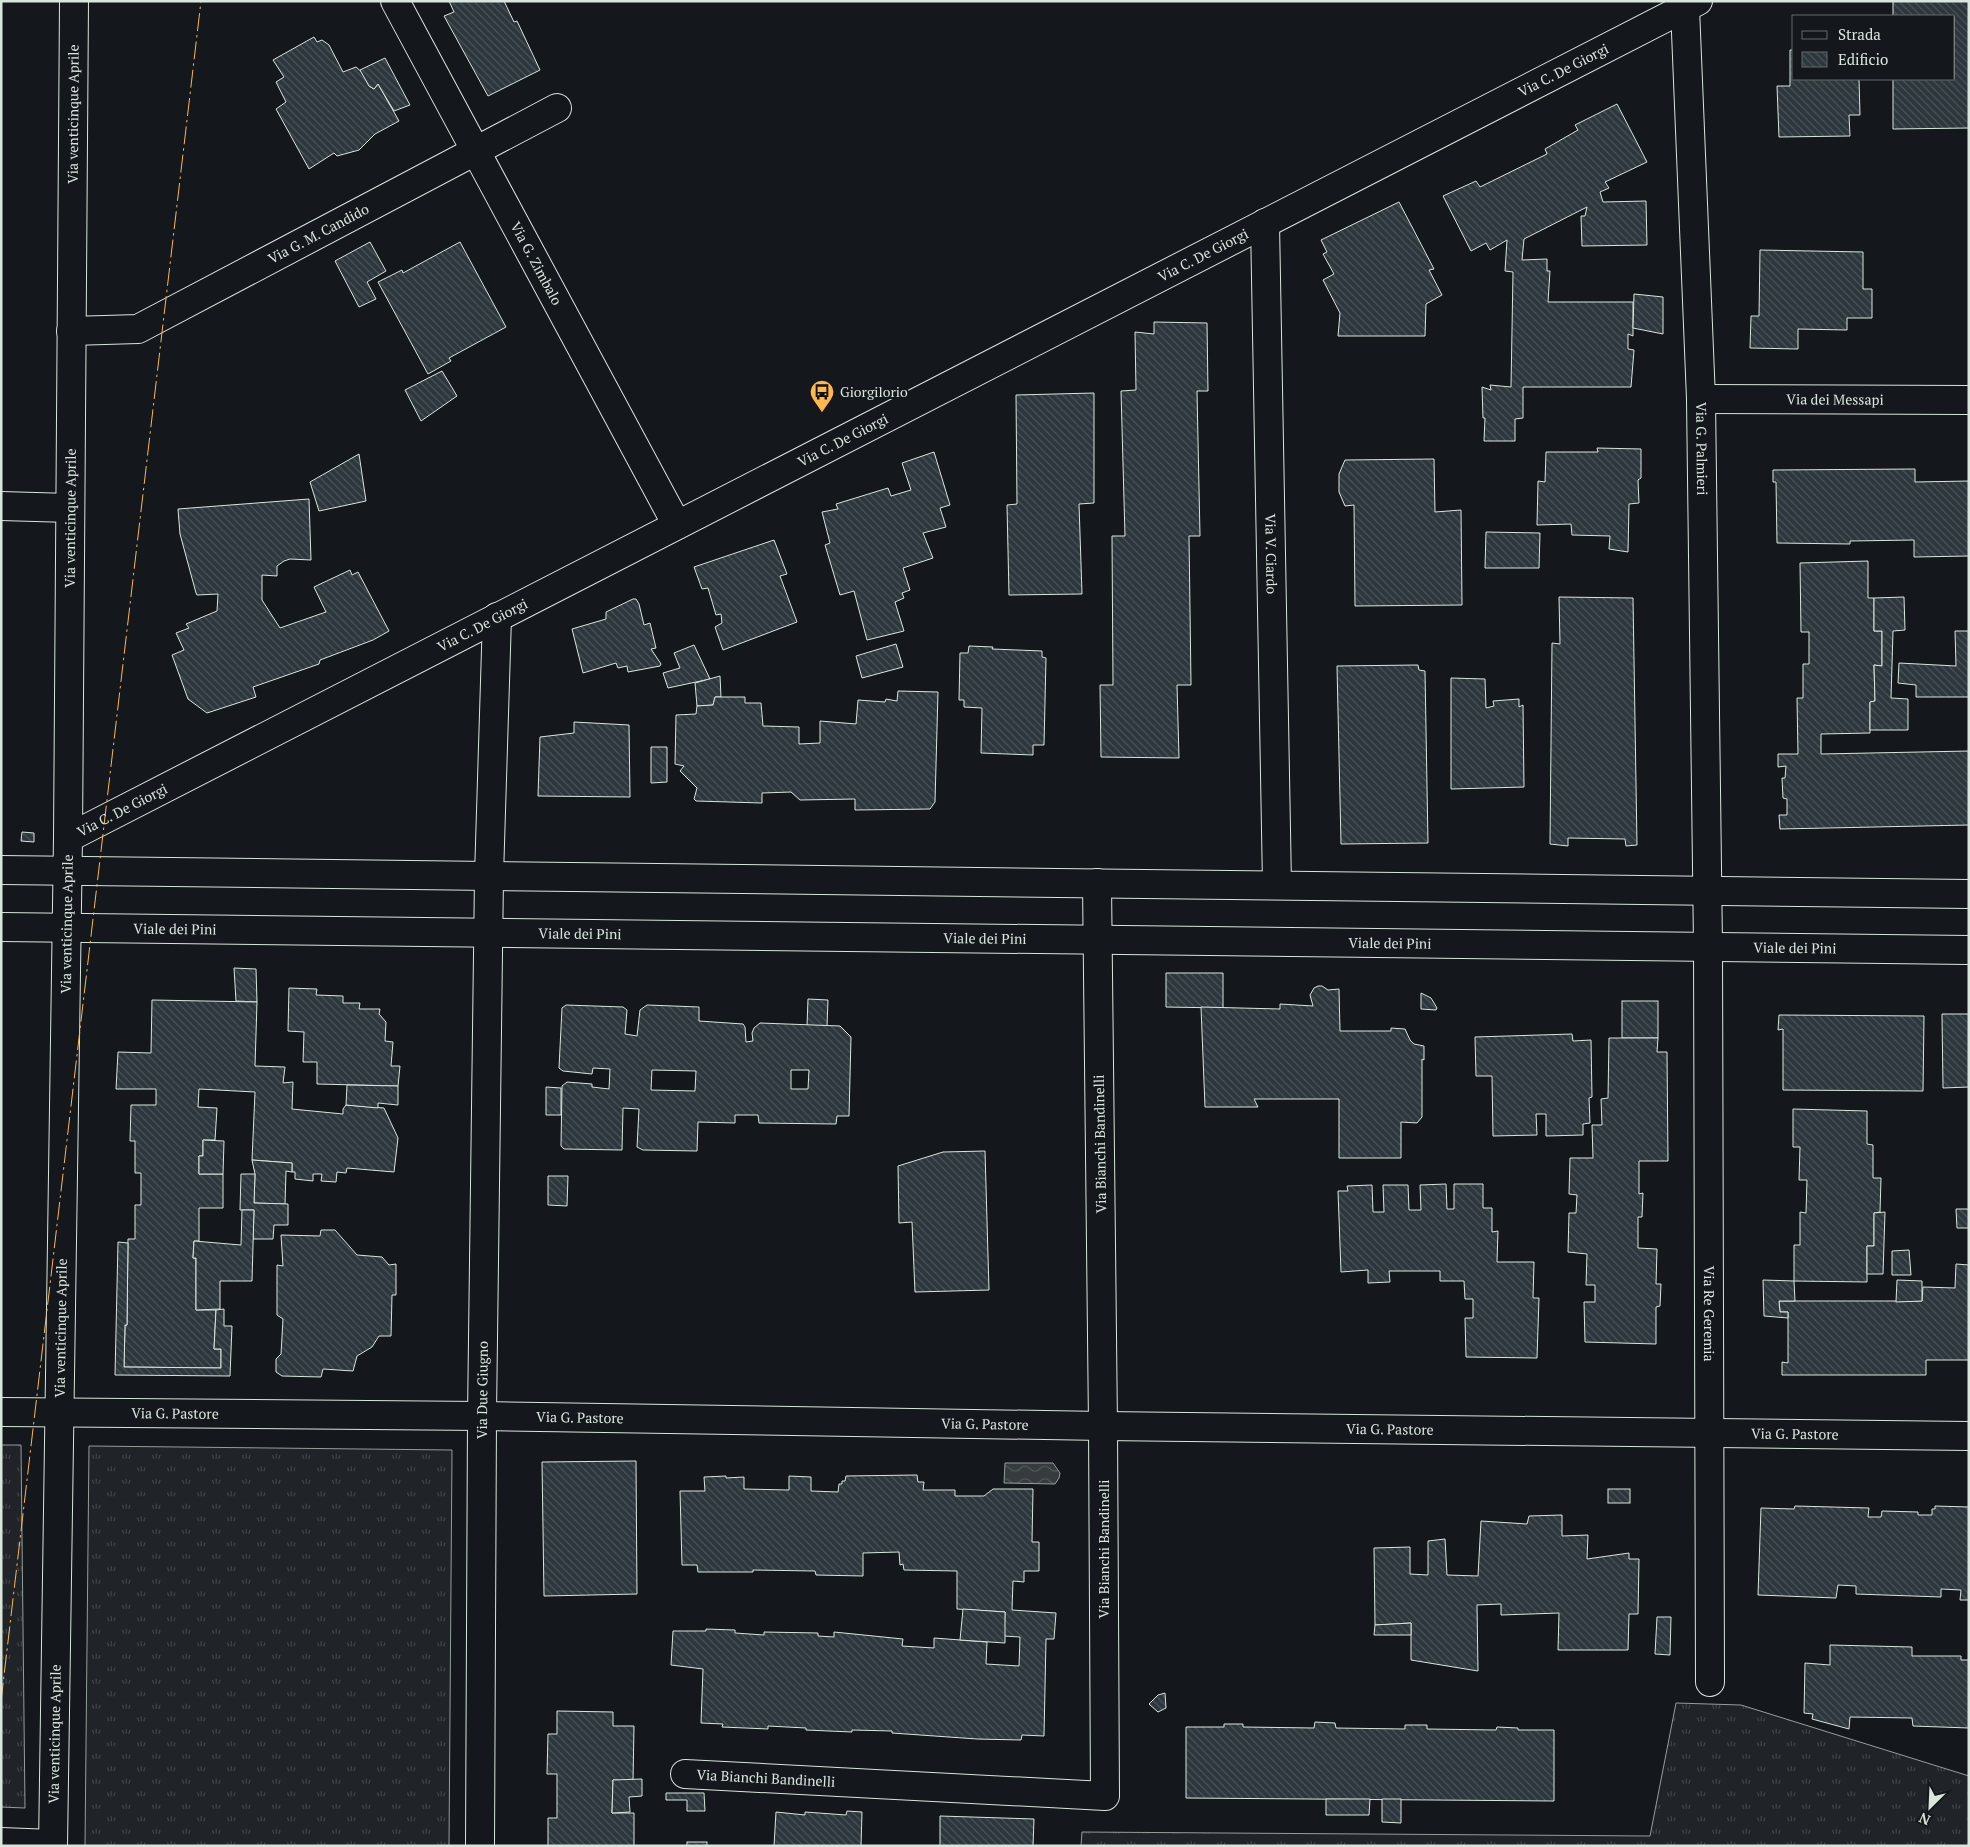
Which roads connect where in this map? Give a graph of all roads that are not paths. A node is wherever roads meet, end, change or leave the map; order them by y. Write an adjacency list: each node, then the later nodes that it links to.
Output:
1 (74, 1): 7 (street, Via venticinque Aprile)
2 (395, 1): 5 (street, Via G. Zimbalo)
3 (1691, 4): 6 (street, Via C. De Giorgi); 8 (street, Via G. Palmieri)
4 (557, 108): 5 (street, Via G. M. Candido)
5 (475, 151): 7 (street, Via G. M. Candido); 12 (street, Via G. Zimbalo)
6 (1265, 223): 12 (street, Via C. De Giorgi); 19 (street, Via V. Ciardo)
7 (71, 331): 11 (street, Via venticinque Aprile)
8 (1701, 399): 9 (street, Via dei Messapi); 20 (street, Via G. Palmieri)
9 (1969, 400)
10 (1, 506): 11 (street)
11 (70, 508): 14 (street, Via venticinque Aprile)
12 (677, 525): 13 (street, Via C. De Giorgi)
13 (497, 616): 14 (street, Via C. De Giorgi); 17 (street, Via Due Giugno)
14 (68, 838): 16 (street, Via venticinque Aprile)
15 (1, 870): 16 (street)
16 (67, 871): 17 (street); 23 (street, Via venticinque Aprile)
17 (489, 876): 18 (street); 24 (street, Via Due Giugno)
18 (1097, 883): 19 (street); 25 (street, Via Bianchi Bandinelli)
19 (1277, 885): 20 (street)
20 (1707, 891): 21 (street); 26 (street, Via G. Palmieri)
21 (1969, 894)
22 (1, 927): 23 (street, Viale dei Pini)
23 (66, 928): 24 (street, Viale dei Pini); 29 (street, Via venticinque Aprile)
24 (489, 933): 25 (street, Viale dei Pini); 30 (street, Via Due Giugno)
25 (1097, 939): 26 (street, Viale dei Pini); 31 (street, Via Bianchi Bandinelli)
26 (1708, 946): 27 (street, Viale dei Pini); 32 (street, Via Re Geremia)
27 (1969, 950)
28 (1, 1412): 29 (street, Via G. Pastore)
29 (60, 1413): 30 (street, Via G. Pastore); 37 (street, Via venticinque Aprile)
30 (482, 1416): 31 (street, Via G. Pastore); 38 (street, Via Due Giugno)
31 (1103, 1426): 32 (street, Via G. Pastore); 35 (street, Via Bianchi Bandinelli)
32 (1709, 1432): 33 (street, Via G. Pastore); 34 (street, Via Re Geremia)
33 (1969, 1436)
34 (1710, 1682)
35 (685, 1774)
36 (1, 1842): 37 (street)
37 (53, 1845)
38 (480, 1846)

